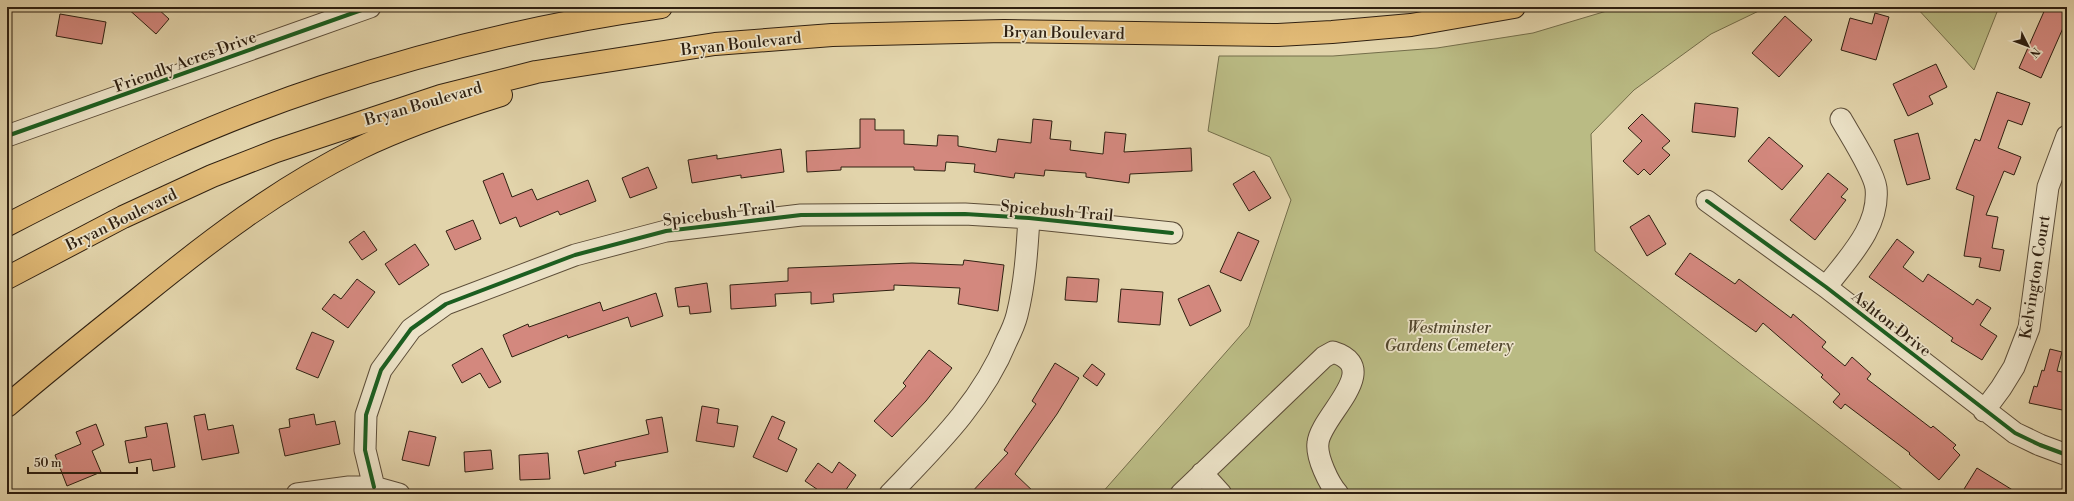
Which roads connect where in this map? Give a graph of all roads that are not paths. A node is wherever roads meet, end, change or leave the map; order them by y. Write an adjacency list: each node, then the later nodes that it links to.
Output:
1 (370, 7): 6 (street, Friendly Acres Drive)
2 (661, 7): 10 (highway)
3 (1514, 7): 4 (highway, Bryan Boulevard)
4 (671, 50): 12 (highway, Bryan Boulevard); 14 (highway)
5 (1841, 119): 13 (street)
6 (7, 136)
7 (2067, 136): 15 (street, Kelvington Court)
8 (1707, 201): 13 (street, Ashton Drive)
9 (1028, 218): 11 (street, Spicebush Trail); 18 (street, Spicebush Trail); 21 (street)
10 (7, 225)
11 (1172, 233)
12 (7, 278)
13 (1826, 287): 15 (street, Ashton Drive)
14 (7, 406)
15 (1984, 410): 16 (street, Ashton Drive)
16 (2067, 455)
17 (1202, 473): 22 (street); 23 (street); 24 (street)
18 (374, 487): 19 (street); 20 (street)
19 (297, 494)
20 (399, 494)
21 (890, 494)
22 (1180, 494)
23 (1221, 494)
24 (1338, 494)

